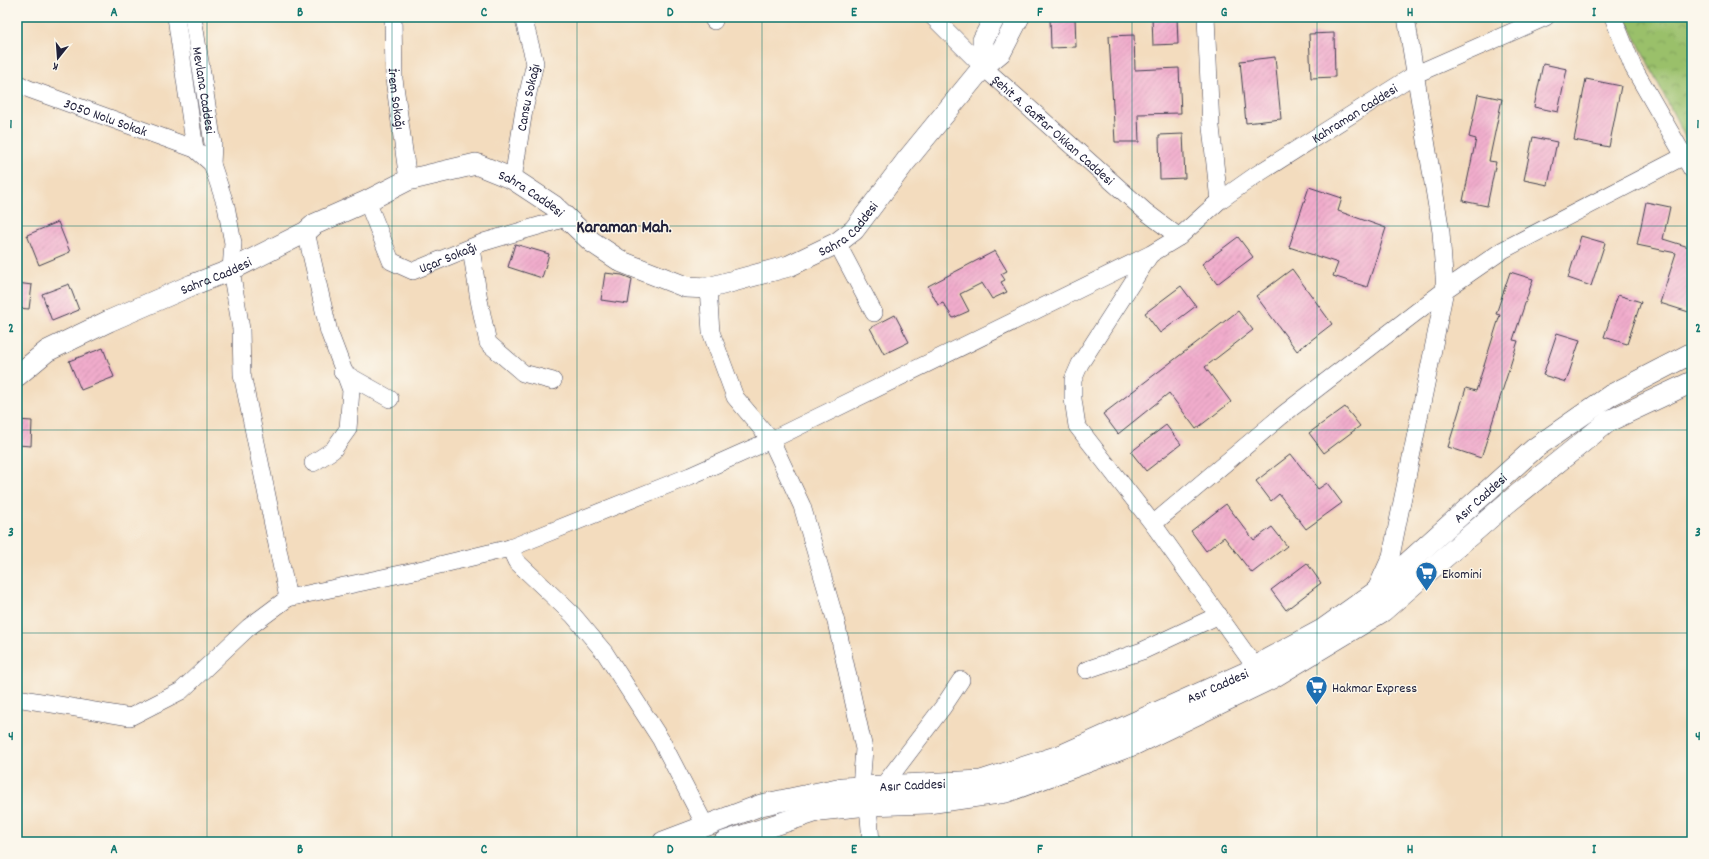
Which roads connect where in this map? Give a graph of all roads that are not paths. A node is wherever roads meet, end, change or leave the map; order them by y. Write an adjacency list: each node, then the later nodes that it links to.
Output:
1 (176, 17): 15 (street, Mevlana Caddesi)
2 (193, 17): 17 (street, Mevlana Caddesi)
3 (393, 17): 20 (street, İrem Sokağı)
4 (523, 17): 19 (street, Cansu Sokağı)
5 (933, 17): 12 (street, Şehit A. Gaffar Okkan Caddesi)
6 (995, 17): 12 (street)
7 (1019, 17): 12 (street, Sahra Caddesi)
8 (1206, 17): 22 (street)
9 (1406, 17): 13 (street)
10 (1546, 17): 13 (street, Kahraman Caddesi)
11 (1613, 17): 16 (street)
12 (984, 67): 25 (street, Şehit A. Gaffar Okkan Caddesi); 26 (street, Sahra Caddesi)
13 (1414, 75): 22 (street, Kahraman Caddesi); 31 (street)
14 (17, 83): 15 (street, 3050 Nolu Sokak)
15 (195, 149): 17 (street)
16 (1688, 153): 18 (street); 31 (street)
17 (212, 164): 29 (street)
18 (1692, 170)
19 (513, 179): 20 (street, Sahra Caddesi); 23 (street, Sahra Caddesi)
20 (408, 180): 21 (street, Sahra Caddesi)
21 (367, 201): 24 (street, Sahra Caddesi); 27 (street, Uçar Sokağı)
22 (1219, 201): 25 (street, Kahraman Caddesi)
23 (566, 218): 27 (street, Uçar Sokağı); 30 (street, Sahra Caddesi)
24 (306, 232): 29 (street, Sahra Caddesi); 34 (street)
25 (1179, 237): 28 (street, Kahraman Caddesi)
26 (837, 243): 30 (street, Sahra Caddesi); 32 (street)
27 (471, 248): 36 (street)
28 (1151, 254): 39 (street, Kahraman Caddesi); 41 (street)
29 (231, 270): 35 (street, Sahra Caddesi); 44 (street)
30 (708, 288): 39 (street)
31 (1445, 290): 41 (street); 43 (street)
32 (874, 313)
33 (1692, 353): 43 (street, Asır Caddesi)
34 (342, 372): 38 (street); 40 (street)
35 (17, 376)
36 (553, 381)
37 (1692, 382): 51 (street, Asır Caddesi)
38 (390, 399)
39 (771, 440): 42 (street, Kahraman Caddesi); 51 (street)
40 (313, 463)
41 (1153, 524): 45 (street)
42 (510, 548): 44 (street, Kahraman Caddesi); 52 (street)
43 (1374, 593): 46 (street, Asır Caddesi)
44 (288, 598): 49 (street)
45 (1219, 615): 46 (street); 47 (street)
46 (1256, 668): 50 (street, Asır Caddesi)
47 (1086, 670)
48 (961, 680): 50 (street)
49 (17, 698)
50 (884, 786): 51 (street, Asır Caddesi)
51 (864, 796): 52 (street, Asır Caddesi); 54 (street, Asır Caddesi); 55 (street)
52 (705, 825): 53 (street, Asır Caddesi)
53 (663, 842)
54 (724, 842)
55 (871, 842)

